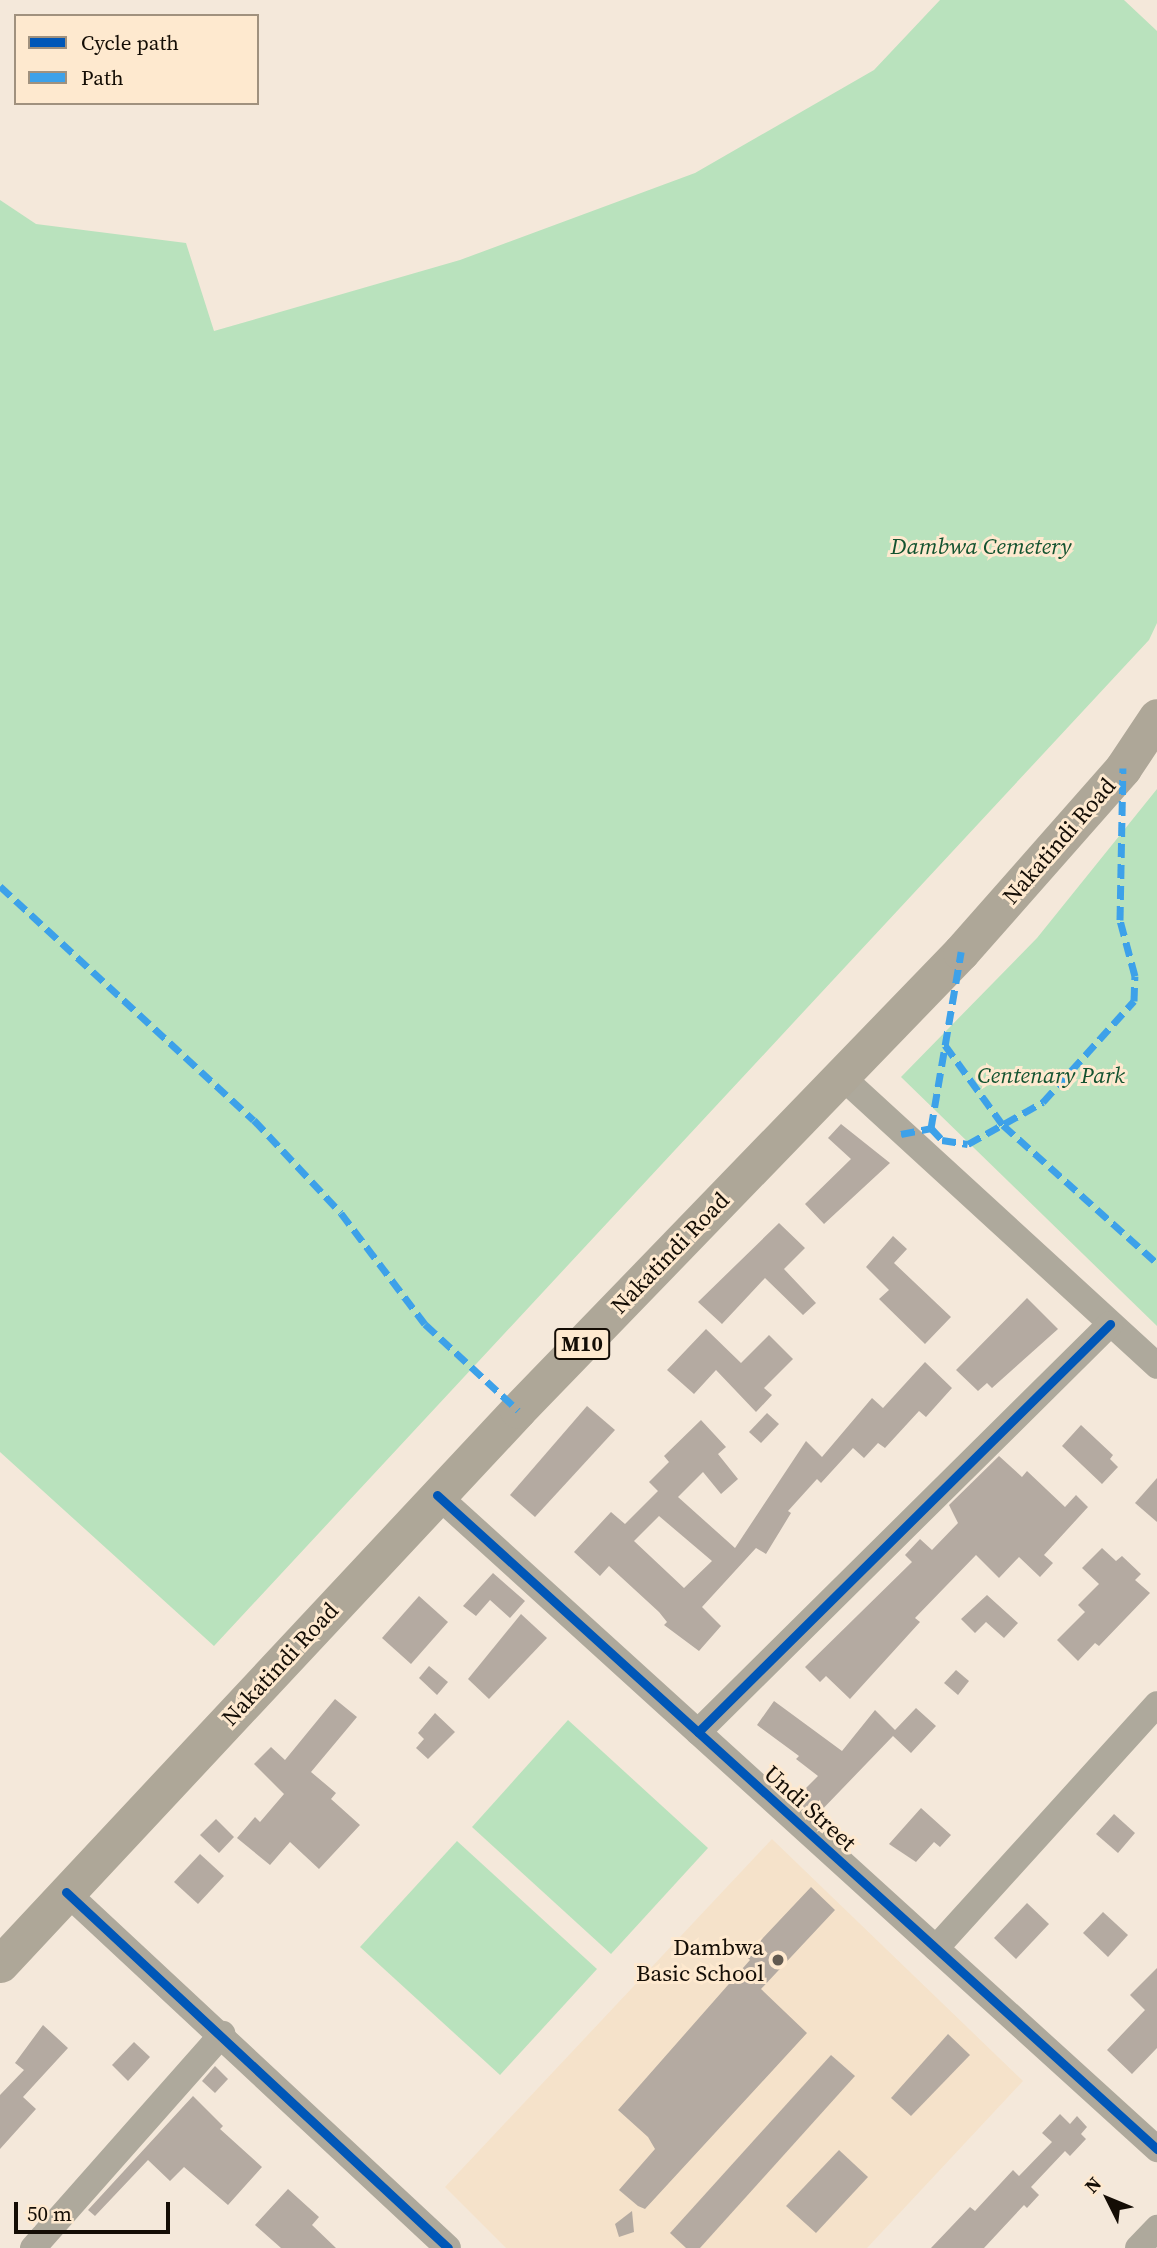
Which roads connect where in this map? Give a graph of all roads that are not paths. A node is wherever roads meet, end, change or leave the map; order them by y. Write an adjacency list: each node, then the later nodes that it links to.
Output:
1 (1157, 717): 2 (highway, Nakatindi Road / M10)
2 (841, 1076): 3 (street); 5 (highway, Nakatindi Road / M10)
3 (1110, 1324): 4 (street); 7 (street)
4 (1157, 1366)
5 (437, 1496): 7 (street, Undi Street); 8 (highway, Nakatindi Road / M10)
6 (1157, 1704): 9 (street)
7 (698, 1732): 9 (street, Undi Street)
8 (66, 1892): 10 (highway, Nakatindi Road / M10); 11 (street)
9 (936, 1948): 12 (street, Undi Street)
10 (0, 1964)
11 (222, 2034): 14 (street); 15 (street)
12 (1157, 2150)
13 (1157, 2228): 16 (street)
14 (33, 2248)
15 (449, 2248)
16 (1138, 2248)

